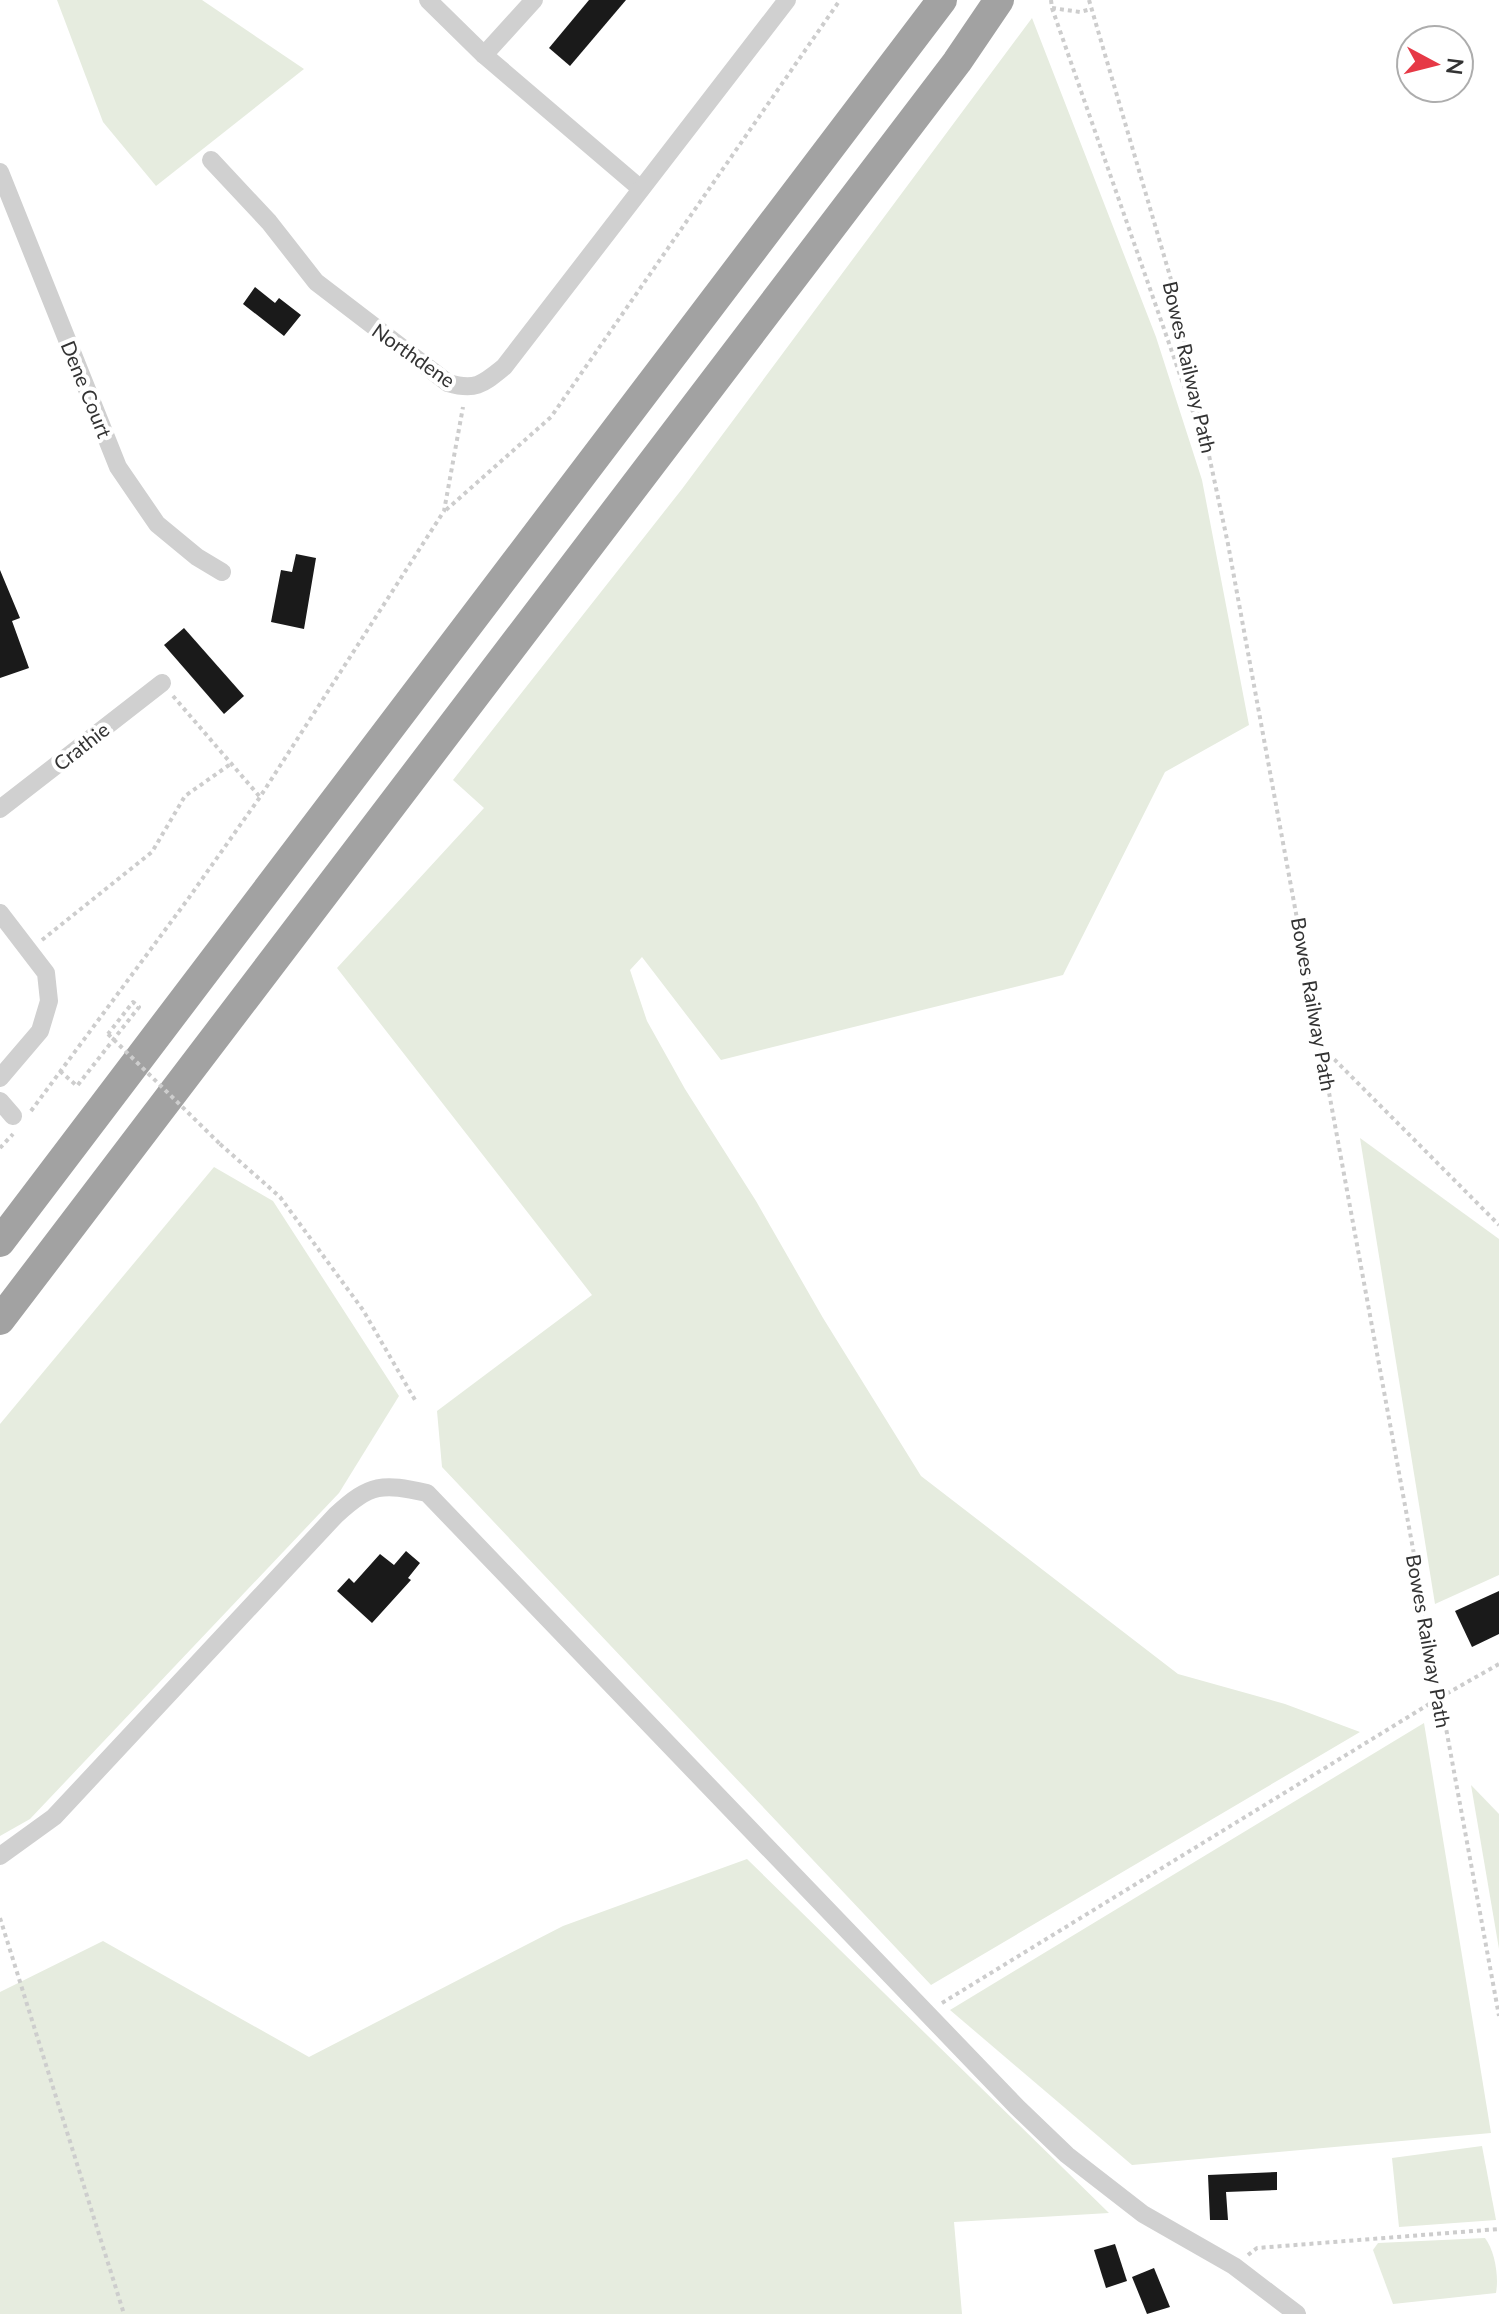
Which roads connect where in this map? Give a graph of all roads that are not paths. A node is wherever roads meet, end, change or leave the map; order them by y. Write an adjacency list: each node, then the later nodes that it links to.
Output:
1 (428, 0): 8 (street)
2 (534, 0): 8 (street)
3 (787, 0): 13 (street, Northdene)
4 (932, 0): 9 (highway)
5 (942, 0): 9 (highway)
6 (999, 0): 10 (highway)
7 (1012, 0): 10 (highway)
8 (484, 55): 13 (street)
9 (902, 55): 21 (highway)
10 (957, 62): 22 (highway)
11 (211, 160): 13 (street, Northdene)
12 (0, 172): 14 (street, Dene Court)
13 (641, 189)
14 (222, 572)
15 (162, 683): 16 (street, Crathie)
16 (0, 809)
17 (0, 913): 18 (street)
18 (0, 1078)
19 (0, 1101): 20 (street)
20 (20, 1119)
21 (0, 1242)
22 (0, 1320)
23 (0, 1856): 24 (street)
24 (1297, 2314)

